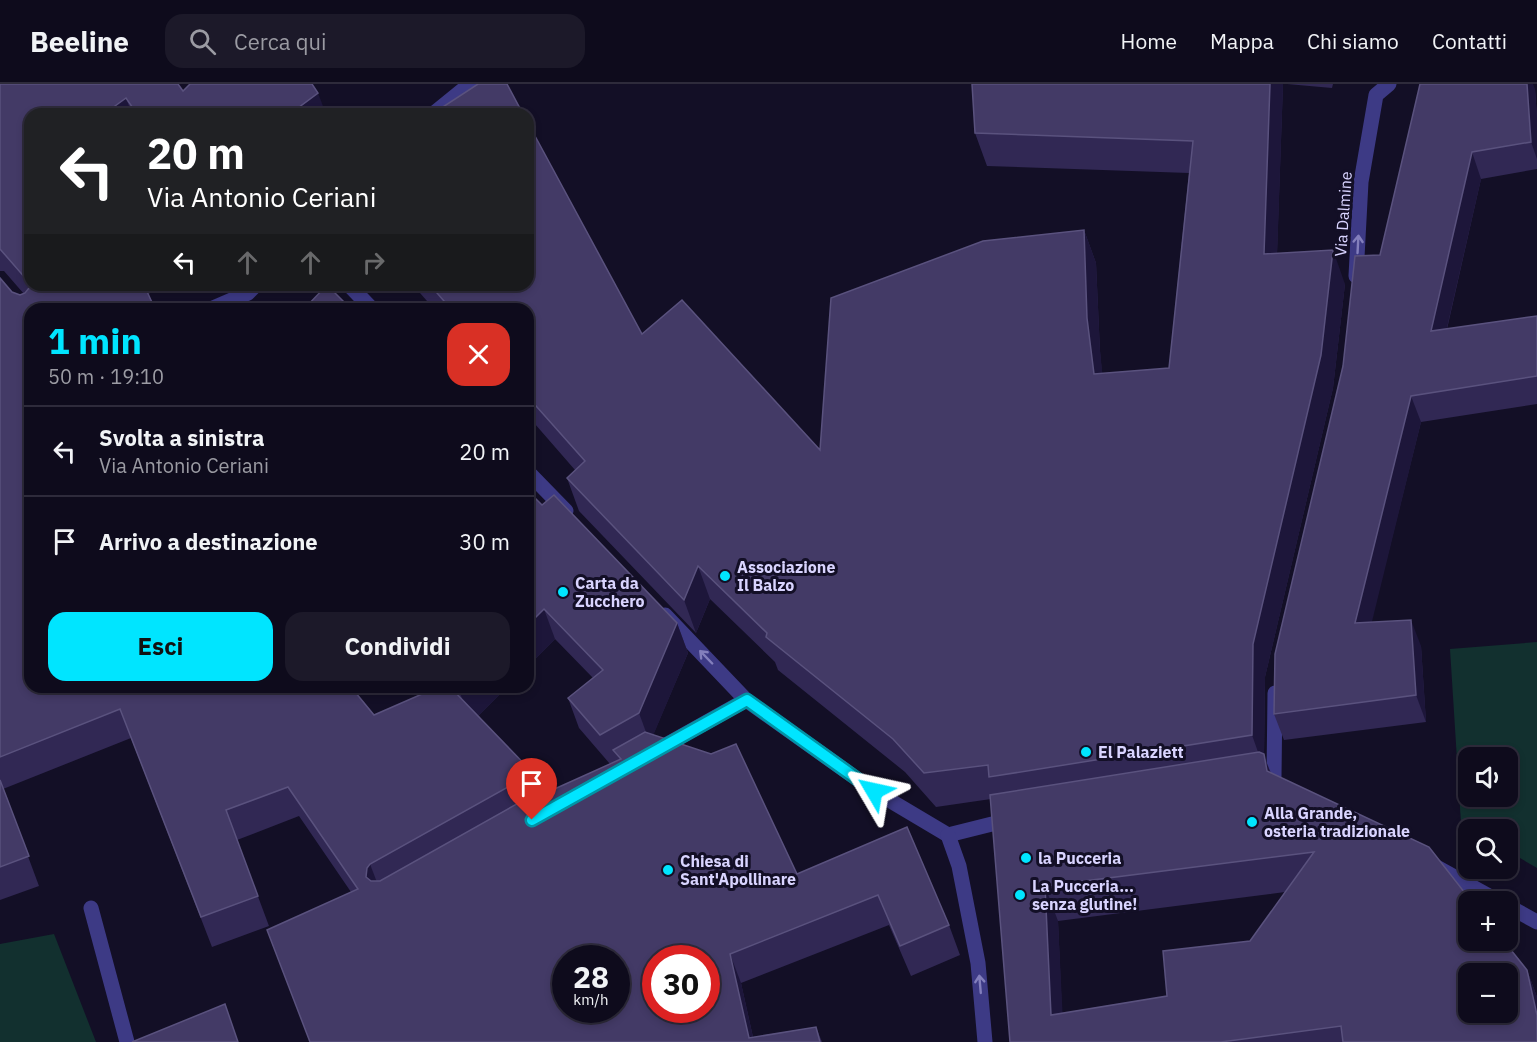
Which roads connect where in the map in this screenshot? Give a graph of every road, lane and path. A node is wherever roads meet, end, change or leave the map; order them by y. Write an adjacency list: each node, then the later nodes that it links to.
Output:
1 (470, 84): 3 (street)
2 (1389, 84): 6 (street, Via Dalmine, one-way to 2)
3 (440, 108)
4 (250, 291): 7 (street)
5 (355, 291): 8 (street)
6 (1354, 296)
7 (225, 303)
8 (366, 303)
9 (534, 478): 10 (street)
10 (576, 522)
11 (656, 605): 13 (street, one-way to 11)
12 (1275, 679): 15 (street)
13 (747, 700): 14 (street); 17 (street)
14 (646, 756)
15 (1274, 780)
16 (1021, 817): 17 (street)
17 (948, 835): 24 (street, one-way to 17)
18 (1418, 856): 19 (street)
19 (1480, 891)
20 (91, 908): 23 (street)
21 (1518, 912): 22 (street)
22 (1537, 922)
23 (127, 1042)
24 (985, 1042)

